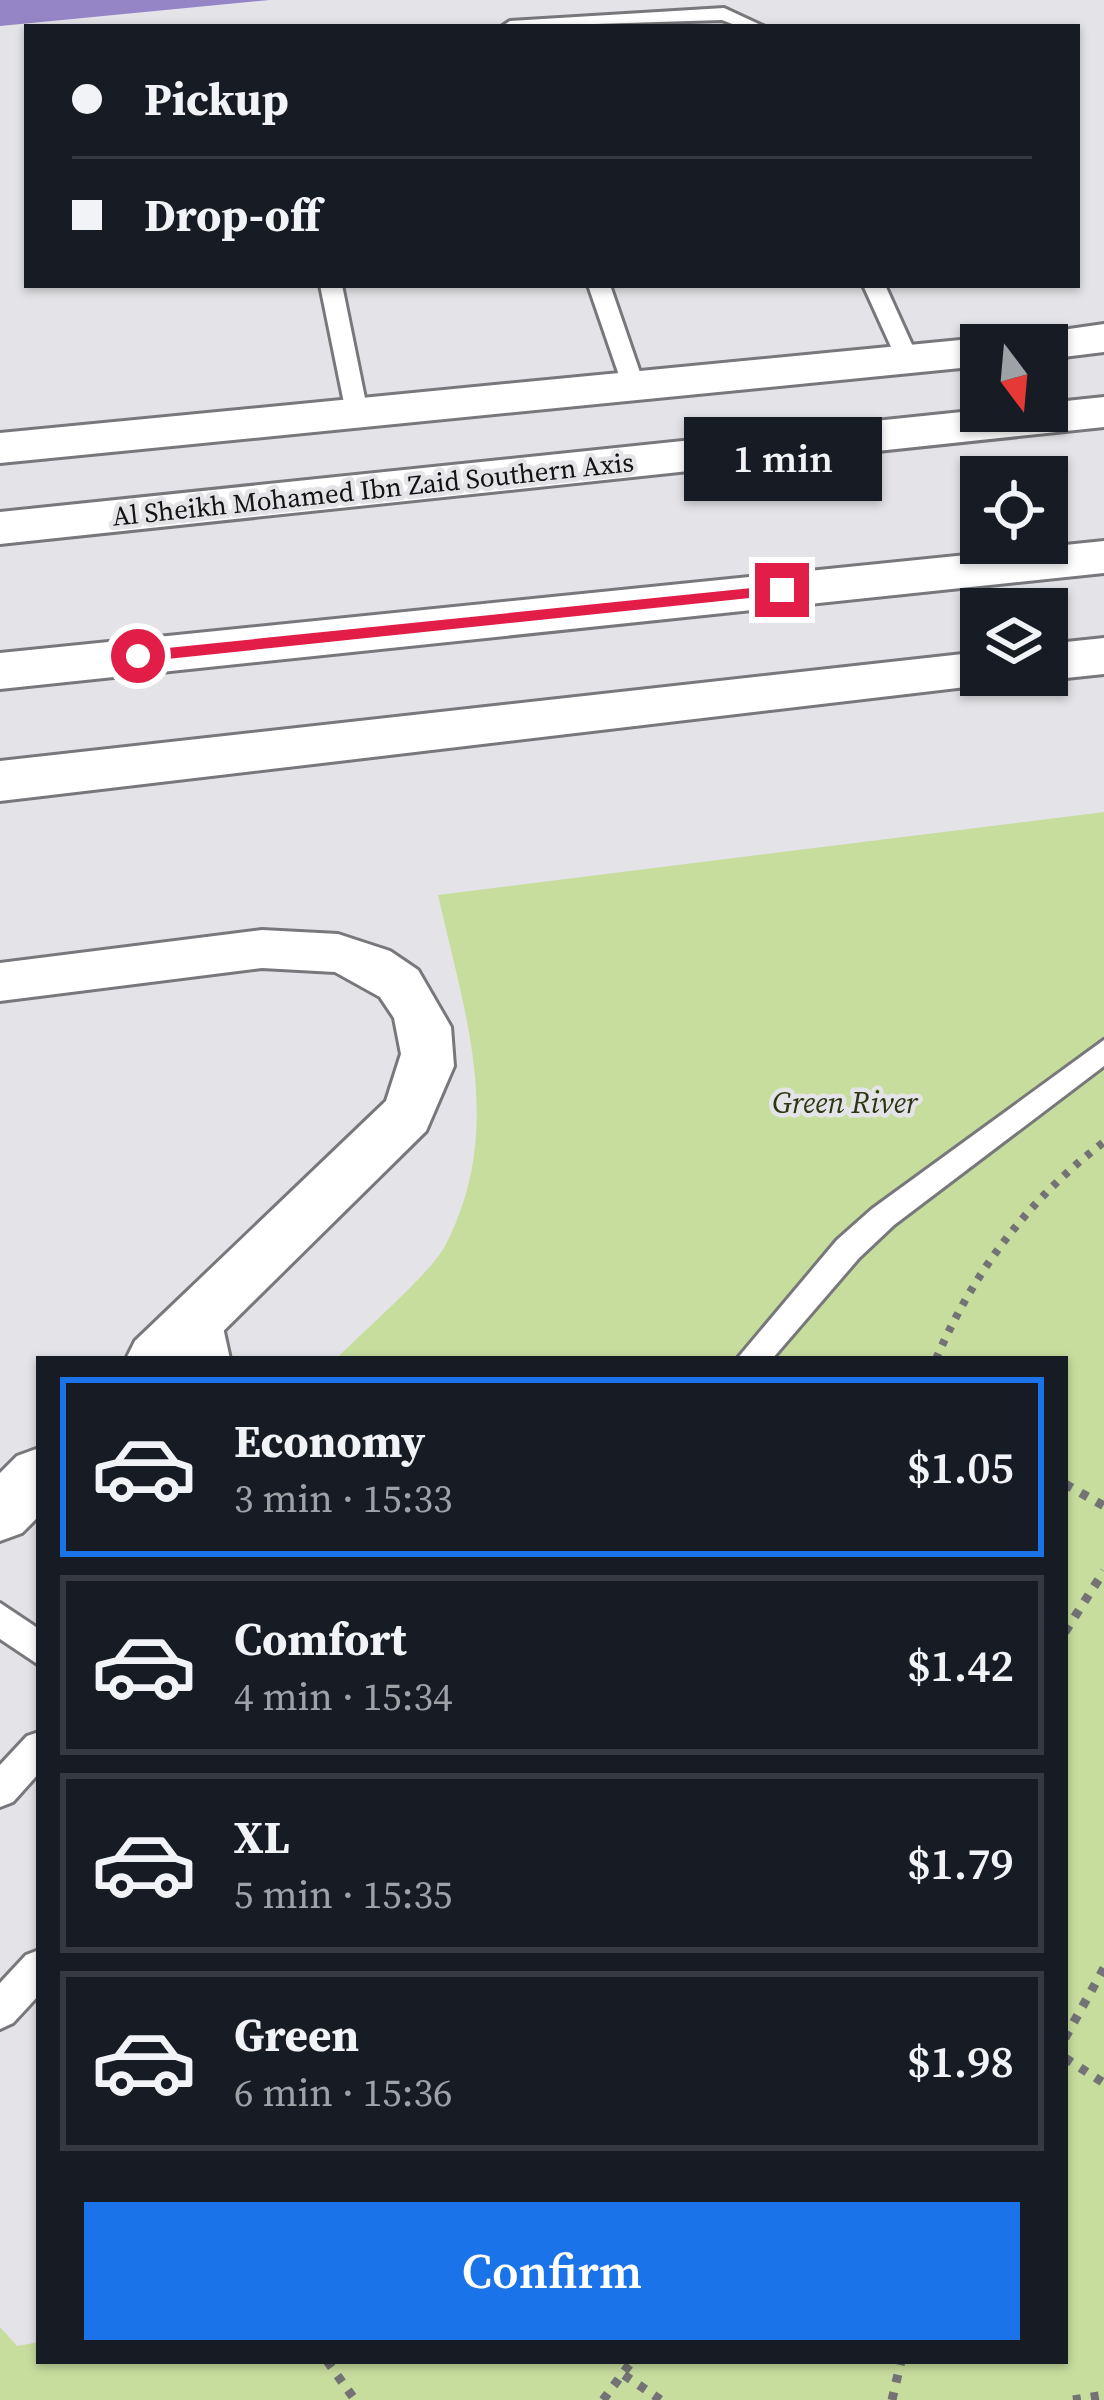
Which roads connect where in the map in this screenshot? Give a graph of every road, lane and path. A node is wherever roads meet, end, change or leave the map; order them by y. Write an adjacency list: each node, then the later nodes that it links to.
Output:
1 (625, 24): 2 (lane)
2 (749, 24)
3 (333, 288): 12 (lane)
4 (600, 288): 10 (lane)
5 (875, 288): 9 (lane)
6 (1104, 338): 7 (main road)
7 (1068, 342)
8 (960, 354): 9 (main road)
9 (908, 360): 10 (main road)
10 (634, 387): 12 (main road)
11 (1104, 412): 14 (main road, Al Sheikh Mohamed Ibn Zaid Southern Axis)
12 (357, 413): 13 (main road)
13 (0, 448)
14 (0, 528)
15 (1104, 557): 18 (main road)
16 (1104, 656): 17 (main road)
17 (1068, 660)
18 (0, 671)
19 (960, 672): 20 (main road)
20 (0, 781)
21 (0, 982): 24 (street)
22 (1104, 1051): 26 (lane)
23 (1104, 1142): 27 (path)
24 (210, 1334): 25 (street)
25 (162, 1356)
26 (756, 1356)
27 (937, 1356)
28 (36, 1478): 31 (street)
29 (1068, 1486): 30 (path)
30 (1104, 1506)
31 (0, 1514)
32 (1104, 1571): 34 (path)
33 (0, 1618): 35 (lane)
34 (1068, 1627)
35 (36, 1648)
36 (36, 1751): 37 (lane)
37 (0, 1790)
38 (1104, 1969): 41 (path)
39 (36, 1972): 40 (lane)
40 (0, 2010)
41 (1068, 2033)
42 (1068, 2060): 43 (path)
43 (1104, 2084)
44 (329, 2364): 49 (path)
45 (630, 2364): 47 (path)
46 (900, 2364): 52 (path)
47 (624, 2375): 50 (path); 51 (path)
48 (1104, 2395): 53 (path)
49 (355, 2400)
50 (602, 2400)
51 (661, 2400)
52 (892, 2400)
53 (1073, 2400)

